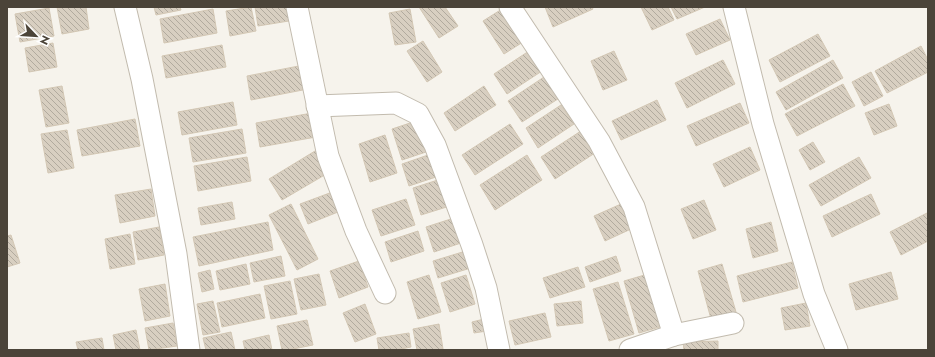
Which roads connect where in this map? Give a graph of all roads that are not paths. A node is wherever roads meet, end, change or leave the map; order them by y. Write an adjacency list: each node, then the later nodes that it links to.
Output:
1 (125, 7): 9 (street)
2 (297, 7): 5 (street)
3 (510, 7): 8 (street)
4 (734, 7): 12 (street)
5 (317, 106): 6 (street); 10 (street)
6 (385, 293)
7 (733, 323): 8 (street)
8 (674, 335): 11 (street)
9 (189, 350)
10 (499, 350)
11 (630, 350)
12 (837, 350)

